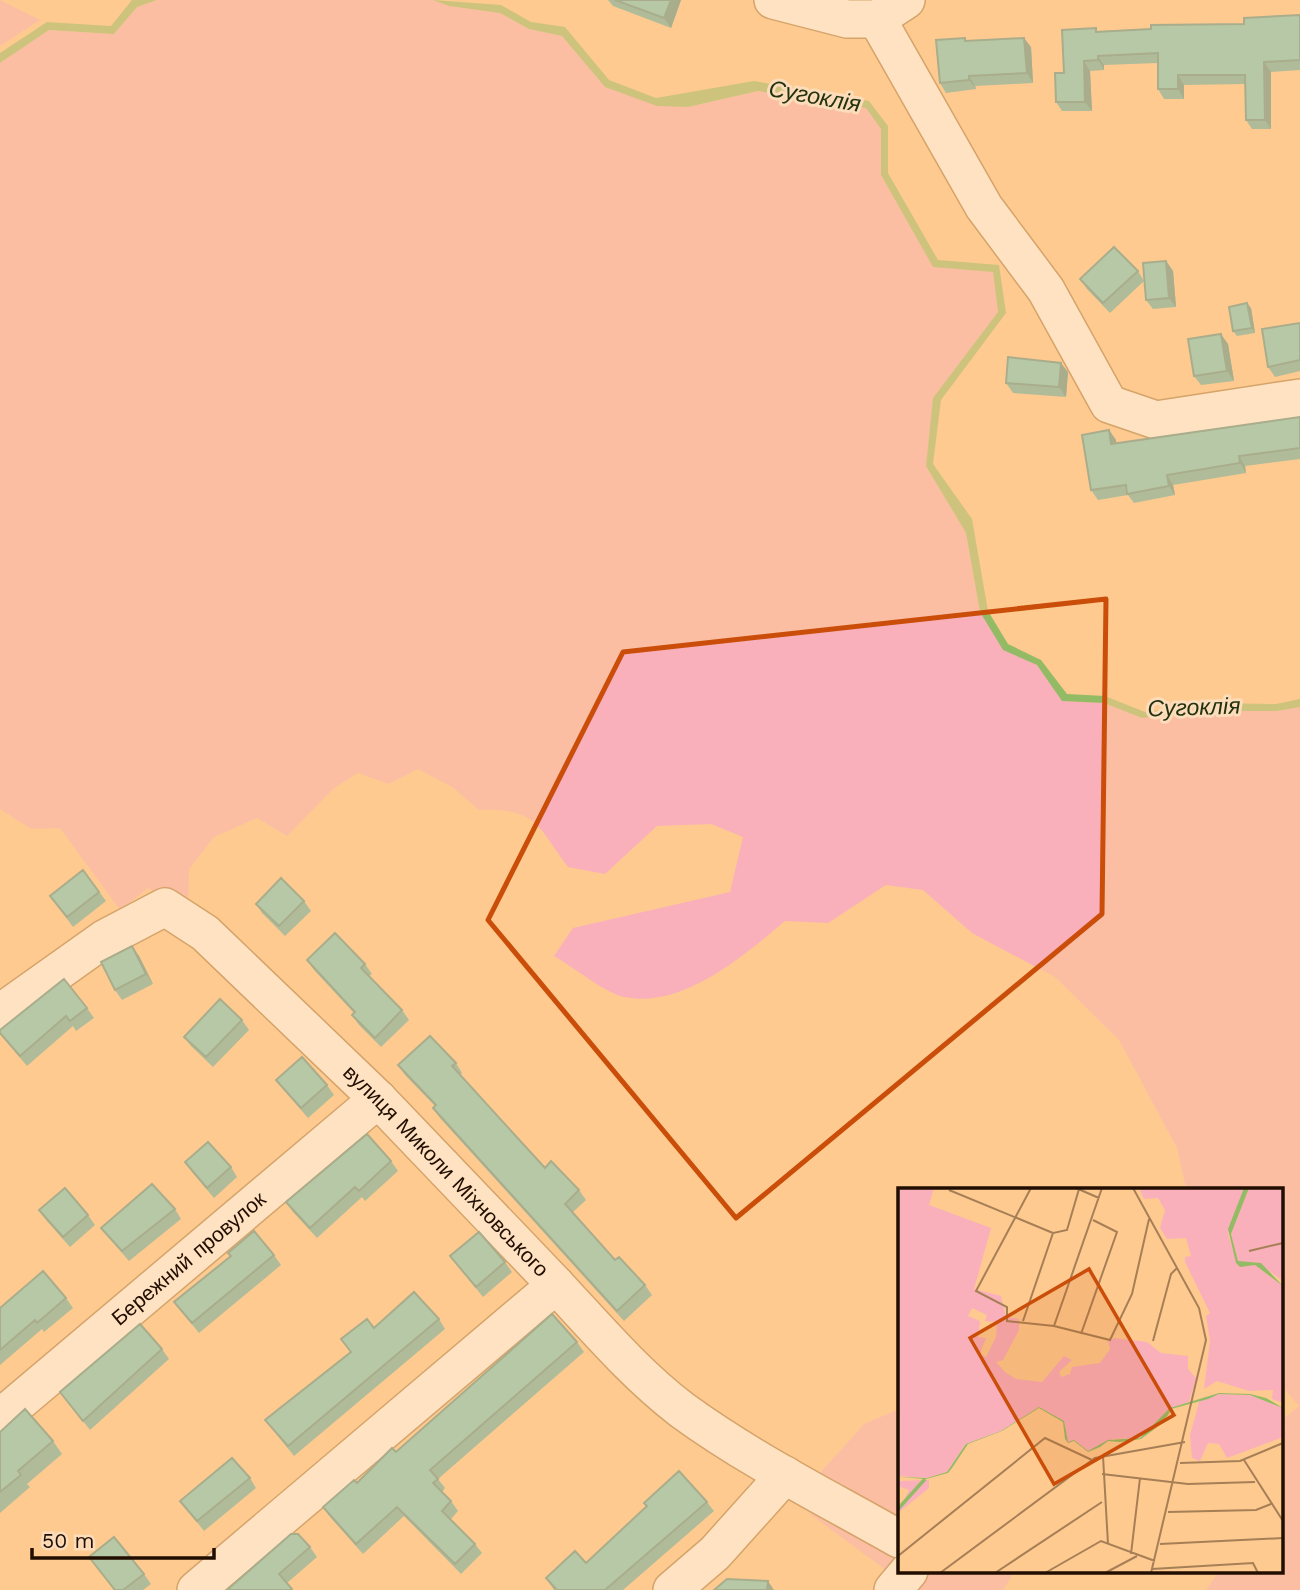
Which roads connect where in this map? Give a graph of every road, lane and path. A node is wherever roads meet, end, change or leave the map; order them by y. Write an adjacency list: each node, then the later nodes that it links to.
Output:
1 (773, 0): 2 (street)
2 (891, 9): 3 (street)
3 (1300, 398)
4 (0, 1013): 5 (street, вулиця Миколи Міхновського)
5 (378, 1099): 6 (street, вулиця Миколи Міхновського); 7 (street, Бережний провулок)
6 (556, 1285): 8 (street); 11 (street, вулиця Миколи Міхновського)
7 (0, 1418)
8 (785, 1475): 9 (street); 12 (street)
9 (898, 1538)
10 (908, 1572): 13 (street)
11 (196, 1590)
12 (672, 1590)
13 (893, 1590)

